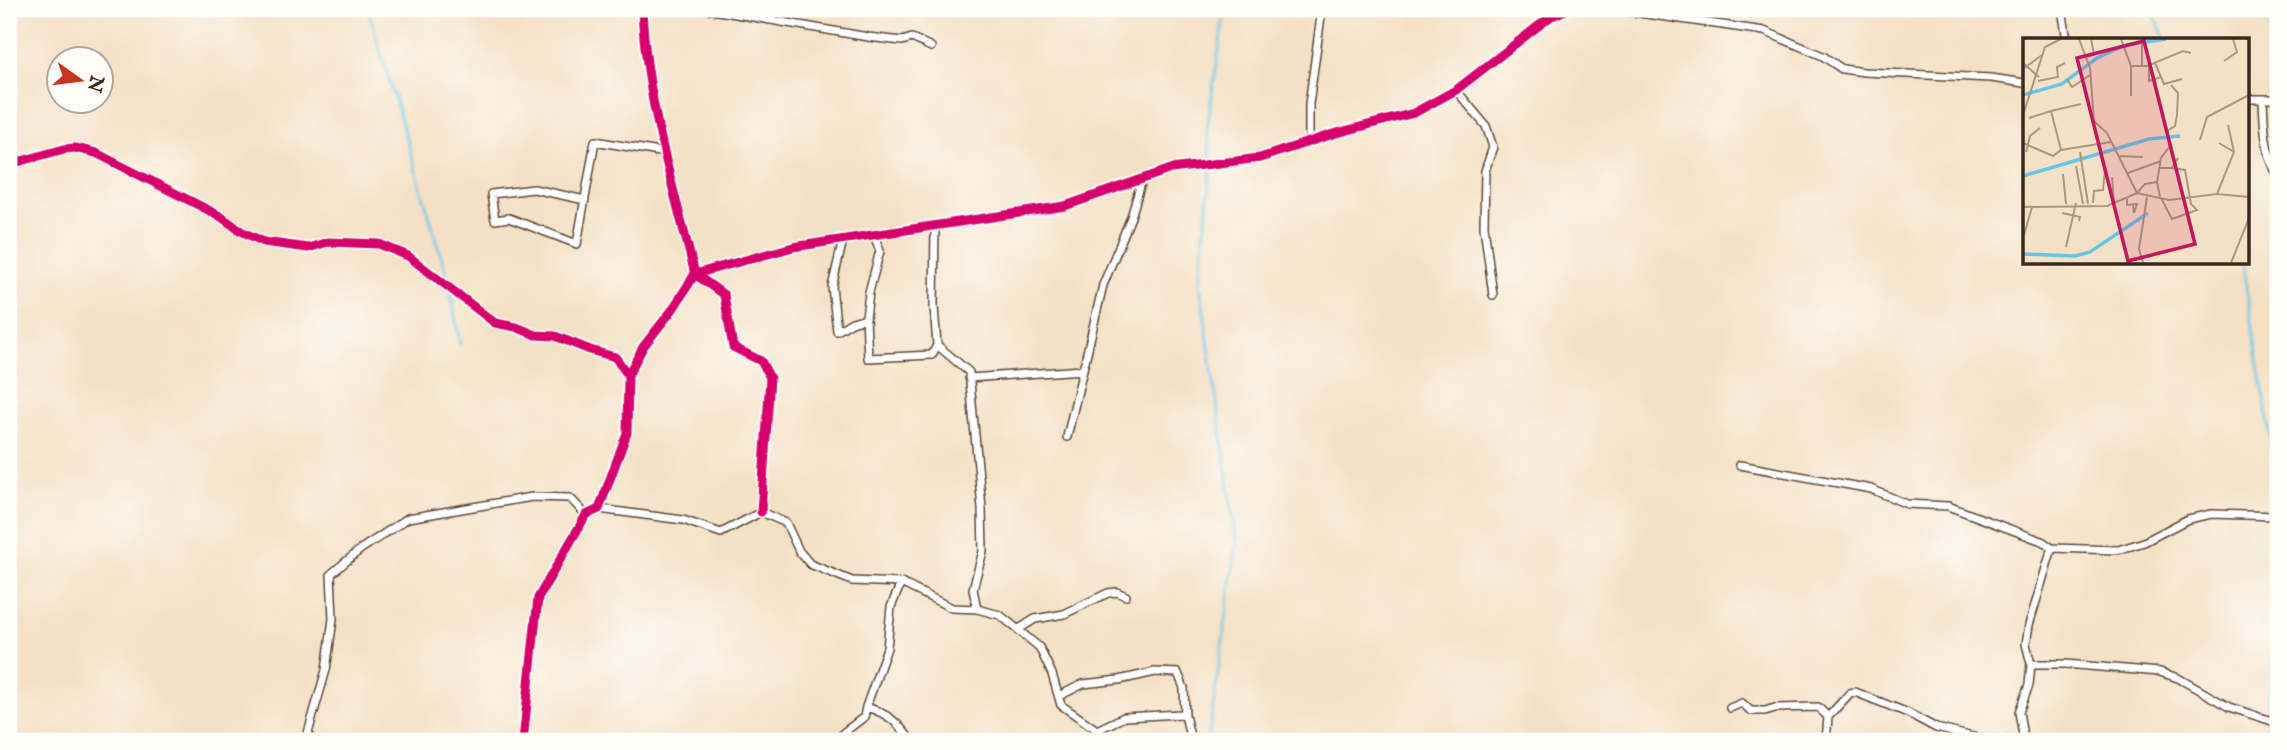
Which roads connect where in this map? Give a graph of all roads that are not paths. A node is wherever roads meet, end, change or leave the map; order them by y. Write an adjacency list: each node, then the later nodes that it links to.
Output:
1 (642, 9): 15 (street)
2 (707, 9): 8 (street)
3 (1322, 9): 14 (street)
4 (1568, 9): 10 (street)
5 (1611, 9): 9 (street)
6 (2062, 9): 7 (street)
7 (2067, 38)
8 (931, 47)
9 (2023, 83)
10 (1456, 90): 14 (street); 24 (street)
11 (2248, 99): 13 (street)
12 (2278, 99): 13 (street)
13 (2263, 100): 17 (street)
14 (1309, 142): 18 (street)
15 (665, 153): 19 (street); 23 (street)
16 (9, 160): 28 (street)
17 (2278, 176)
18 (1142, 180): 20 (street); 27 (street)
19 (585, 200): 19 (street)
20 (935, 227): 21 (street); 26 (street)
21 (874, 235): 22 (street); 25 (street)
22 (844, 240): 23 (street); 25 (street)
23 (695, 274): 28 (street); 33 (street)
24 (1493, 295)
25 (866, 318): 26 (street)
26 (937, 345): 29 (street)
27 (1082, 370): 29 (street); 30 (street)
28 (628, 375): 32 (street)
29 (968, 378): 39 (street)
30 (1067, 437)
31 (1740, 466): 36 (street)
32 (599, 509): 33 (street); 34 (street)
33 (761, 512): 37 (street)
34 (586, 515): 50 (street); 51 (street)
35 (2278, 516): 36 (street)
36 (2052, 548): 41 (street)
37 (901, 583): 39 (street); 43 (street)
38 (1126, 596): 40 (street)
39 (977, 609): 40 (street)
40 (1019, 629): 42 (street)
41 (2031, 664): 47 (street); 49 (street)
42 (1059, 696): 45 (street); 48 (street)
43 (866, 707): 52 (street); 53 (street)
44 (1730, 708): 46 (street)
45 (1185, 715): 48 (street); 55 (street)
46 (1828, 717): 49 (street); 56 (street)
47 (2278, 723)
48 (1097, 730): 54 (street)
49 (2024, 740)
50 (313, 741)
51 (523, 741)
52 (840, 741)
53 (911, 741)
54 (1104, 741)
55 (1191, 741)
56 (1826, 741)

